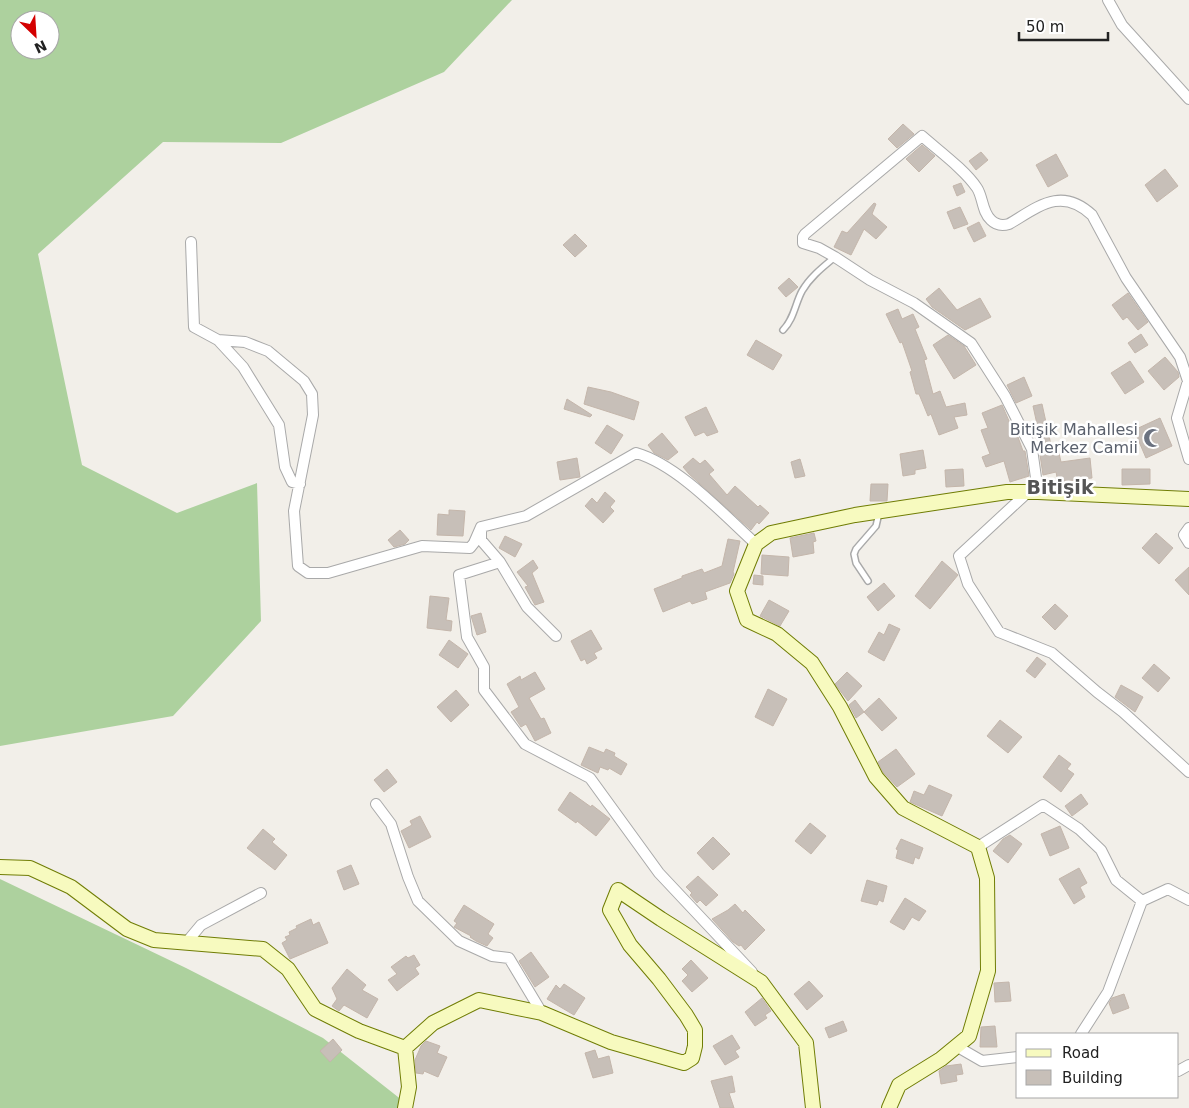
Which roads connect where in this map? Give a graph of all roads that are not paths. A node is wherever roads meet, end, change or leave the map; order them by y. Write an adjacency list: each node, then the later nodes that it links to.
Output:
1 (1108, 0): 2 (street)
2 (1189, 99)
3 (191, 242): 6 (street)
4 (834, 257): 5 (lane); 7 (street); 9 (street)
5 (784, 330)
6 (218, 340): 8 (street); 8 (street)
7 (1189, 459)
8 (300, 484): 12 (street)
9 (1033, 492): 10 (street); 11 (street); 19 (street)
10 (1189, 499)
11 (879, 511): 15 (street); 17 (lane)
12 (481, 527): 15 (street); 16 (street)
13 (1189, 528): 14 (street)
14 (1189, 543)
15 (756, 544): 21 (street)
16 (500, 562): 18 (street); 27 (street)
17 (868, 581)
18 (556, 636)
19 (1189, 772)
20 (376, 804): 28 (street)
21 (978, 847): 25 (street); 30 (street)
22 (0, 866): 26 (street)
23 (261, 893): 26 (street)
24 (1189, 900): 25 (street)
25 (1142, 901): 29 (street)
26 (186, 943): 31 (street)
27 (761, 982): 28 (street); 34 (street)
28 (542, 1013): 31 (street)
29 (1082, 1033)
30 (956, 1046): 32 (street); 35 (street)
31 (405, 1048): 33 (street)
32 (1016, 1057)
33 (405, 1108)
34 (812, 1108)
35 (889, 1108)

